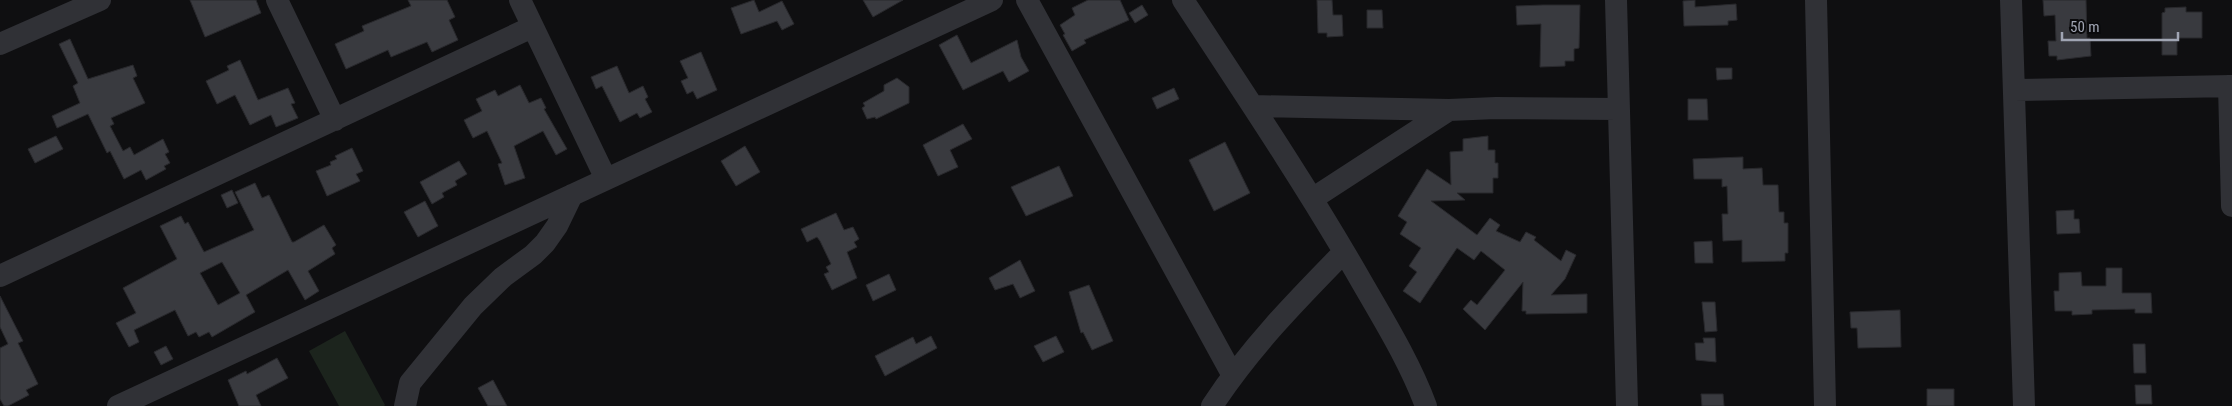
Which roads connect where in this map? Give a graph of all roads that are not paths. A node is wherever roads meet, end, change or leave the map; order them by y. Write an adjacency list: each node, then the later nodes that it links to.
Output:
1 (100, 0): 11 (street)
2 (277, 0): 17 (street)
3 (520, 0): 10 (street)
4 (992, 0): 18 (street)
5 (1026, 0): 24 (street)
6 (1183, 0): 14 (street)
7 (1616, 0): 15 (street)
8 (1816, 0): 30 (street)
9 (2012, 0): 13 (street)
10 (532, 27): 17 (street); 18 (street)
11 (0, 44)
12 (2230, 86): 13 (street); 21 (street)
13 (2014, 90): 31 (street)
14 (1253, 106): 16 (street); 20 (street)
15 (1618, 109): 16 (street); 29 (street)
16 (1449, 110): 20 (street)
17 (334, 120): 23 (street)
18 (606, 179): 19 (street)
19 (572, 195): 25 (street); 26 (street)
20 (1312, 199): 22 (street)
21 (2232, 206)
22 (1344, 252): 24 (street); 28 (street)
23 (0, 276)
24 (1232, 374): 27 (street)
25 (118, 406)
26 (405, 406)
27 (1212, 406)
28 (1426, 406)
29 (1627, 406)
30 (1825, 406)
31 (2024, 406)

